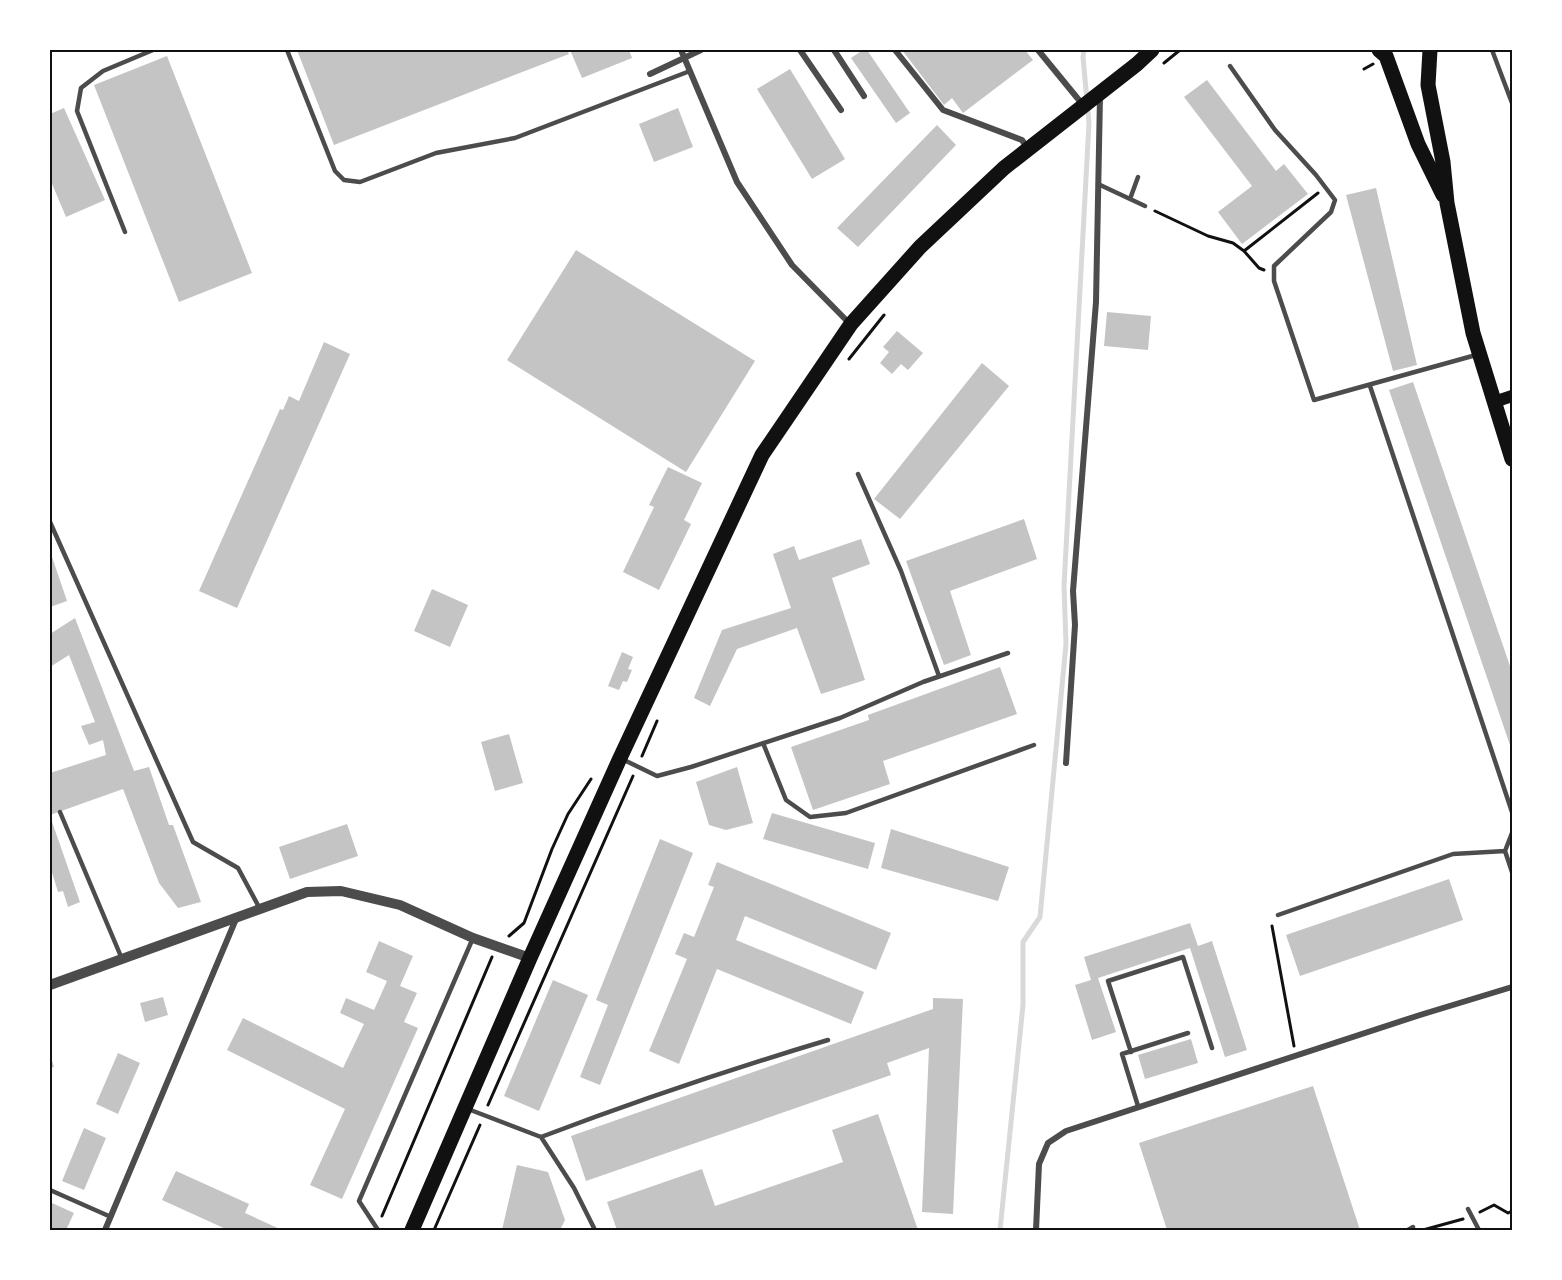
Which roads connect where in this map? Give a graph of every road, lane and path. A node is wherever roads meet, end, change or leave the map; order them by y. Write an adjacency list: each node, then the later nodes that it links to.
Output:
1 (153, 50): 30 (lane)
2 (286, 50): 17 (lane)
3 (681, 50): 14 (street)
4 (701, 50): 14 (street)
5 (800, 50): 22 (street)
6 (834, 50): 19 (street)
7 (895, 50): 23 (street)
8 (1038, 50): 20 (street)
9 (1152, 50): 15 (main road)
10 (1163, 50): 15 (main road)
11 (1379, 50): 28 (main road)
12 (1430, 50): 28 (main road)
13 (1492, 50): 21 (lane)
14 (684, 58): 17 (street); 18 (street)
15 (1137, 64): 20 (main road)
16 (1230, 66): 32 (lane)
17 (690, 71): 34 (street)
18 (650, 74)
19 (864, 96)
20 (1088, 102): 23 (main road); 25 (street)
21 (1512, 104)
22 (841, 110)
23 (1025, 145): 34 (main road)
24 (1138, 177): 27 (lane)
25 (1098, 184): 27 (lane); 49 (street)
26 (1319, 192): 31 (path)
27 (1130, 199): 29 (lane)
28 (1447, 203): 35 (main road)
29 (1145, 206): 31 (path)
30 (125, 232)
31 (1244, 251): 32 (path)
32 (1274, 273): 37 (lane)
33 (888, 308): 36 (path)
34 (851, 324): 48 (main road)
35 (1478, 354): 37 (lane); 39 (main road)
36 (846, 363)
37 (1370, 386): 52 (lane)
38 (1512, 396): 39 (main road)
39 (1494, 402): 40 (main road)
40 (1512, 459)
41 (858, 474): 44 (lane)
42 (50, 522): 56 (lane)
43 (1008, 653): 44 (lane)
44 (939, 676): 46 (lane)
45 (661, 712): 50 (path)
46 (763, 743): 47 (lane); 50 (lane)
47 (1034, 745)
48 (620, 758): 50 (lane); 61 (main road)
49 (1066, 763)
50 (638, 766): 72 (path)
51 (60, 812): 62 (lane)
52 (1512, 812)
53 (1512, 833): 54 (lane)
54 (1505, 851): 55 (lane); 57 (lane)
55 (1512, 873)
56 (260, 909): 58 (street); 60 (street)
57 (1278, 915)
58 (236, 919): 62 (street); 76 (street)
59 (1272, 927): 67 (path)
60 (473, 938): 61 (street); 79 (lane)
61 (531, 958): 71 (main road)
62 (122, 959): 63 (street)
63 (50, 986)
64 (1512, 987): 70 (street)
65 (1188, 1034): 69 (lane)
66 (828, 1040): 73 (lane)
67 (1294, 1047)
68 (1212, 1048): 69 (lane)
69 (1131, 1052): 70 (lane)
70 (1138, 1106): 83 (street)
71 (465, 1108): 72 (lane); 80 (main road)
72 (484, 1116): 73 (lane); 81 (path)
73 (542, 1137): 82 (lane)
74 (50, 1190): 76 (lane)
75 (1468, 1209): 85 (lane)
76 (111, 1217): 78 (street)
77 (1413, 1227): 84 (lane)
78 (105, 1230)
79 (378, 1230)
80 (412, 1230)
81 (434, 1230)
82 (595, 1230)
83 (1036, 1230)
84 (1408, 1230)
85 (1479, 1230)

